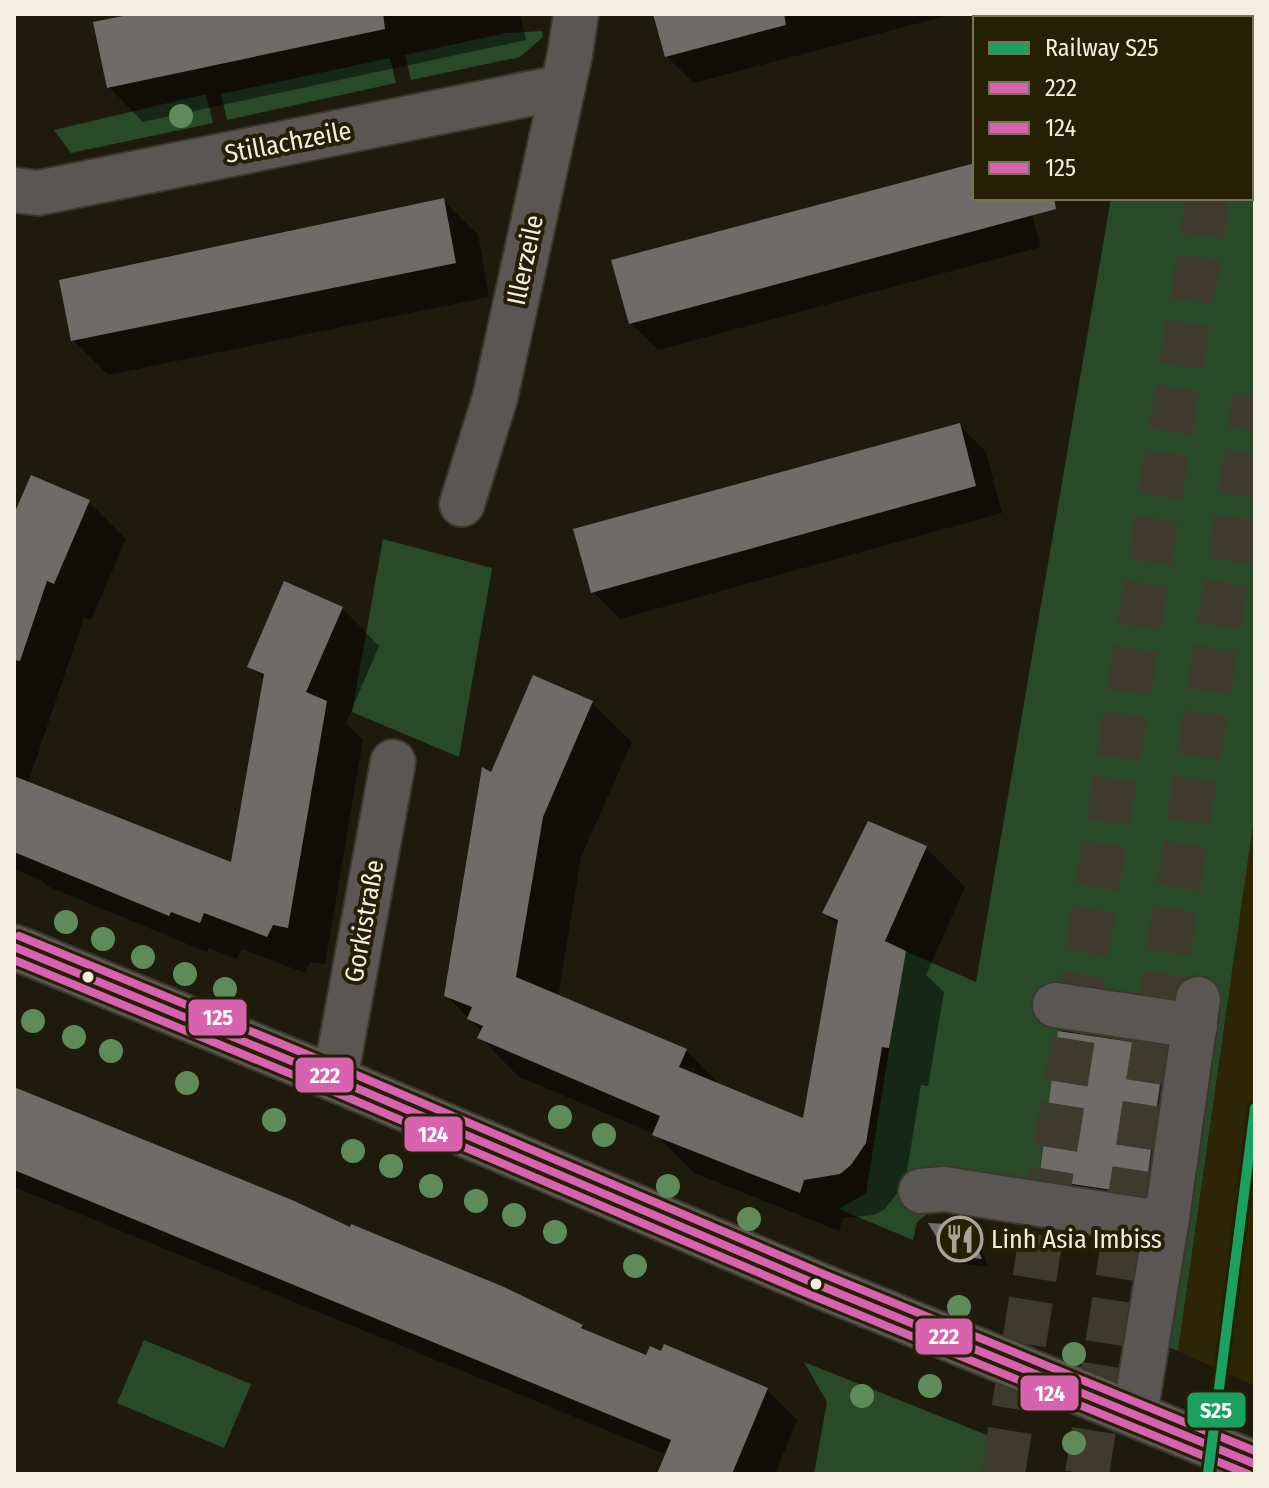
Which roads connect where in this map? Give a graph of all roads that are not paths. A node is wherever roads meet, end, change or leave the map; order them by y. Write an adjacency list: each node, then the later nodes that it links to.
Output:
1 (576, 14): 2 (street, Illerzeile)
2 (563, 87): 3 (street, Stillachzeile); 4 (street, Illerzeile)
3 (14, 190)
4 (462, 504)
5 (393, 762): 8 (street, Gorkistraße)
6 (14, 947): 8 (main road)
7 (1055, 1005): 10 (street)
8 (335, 1079): 11 (main road)
9 (921, 1191): 10 (street)
10 (1166, 1224): 11 (street)
11 (1135, 1414): 12 (main road)
12 (1255, 1464)

